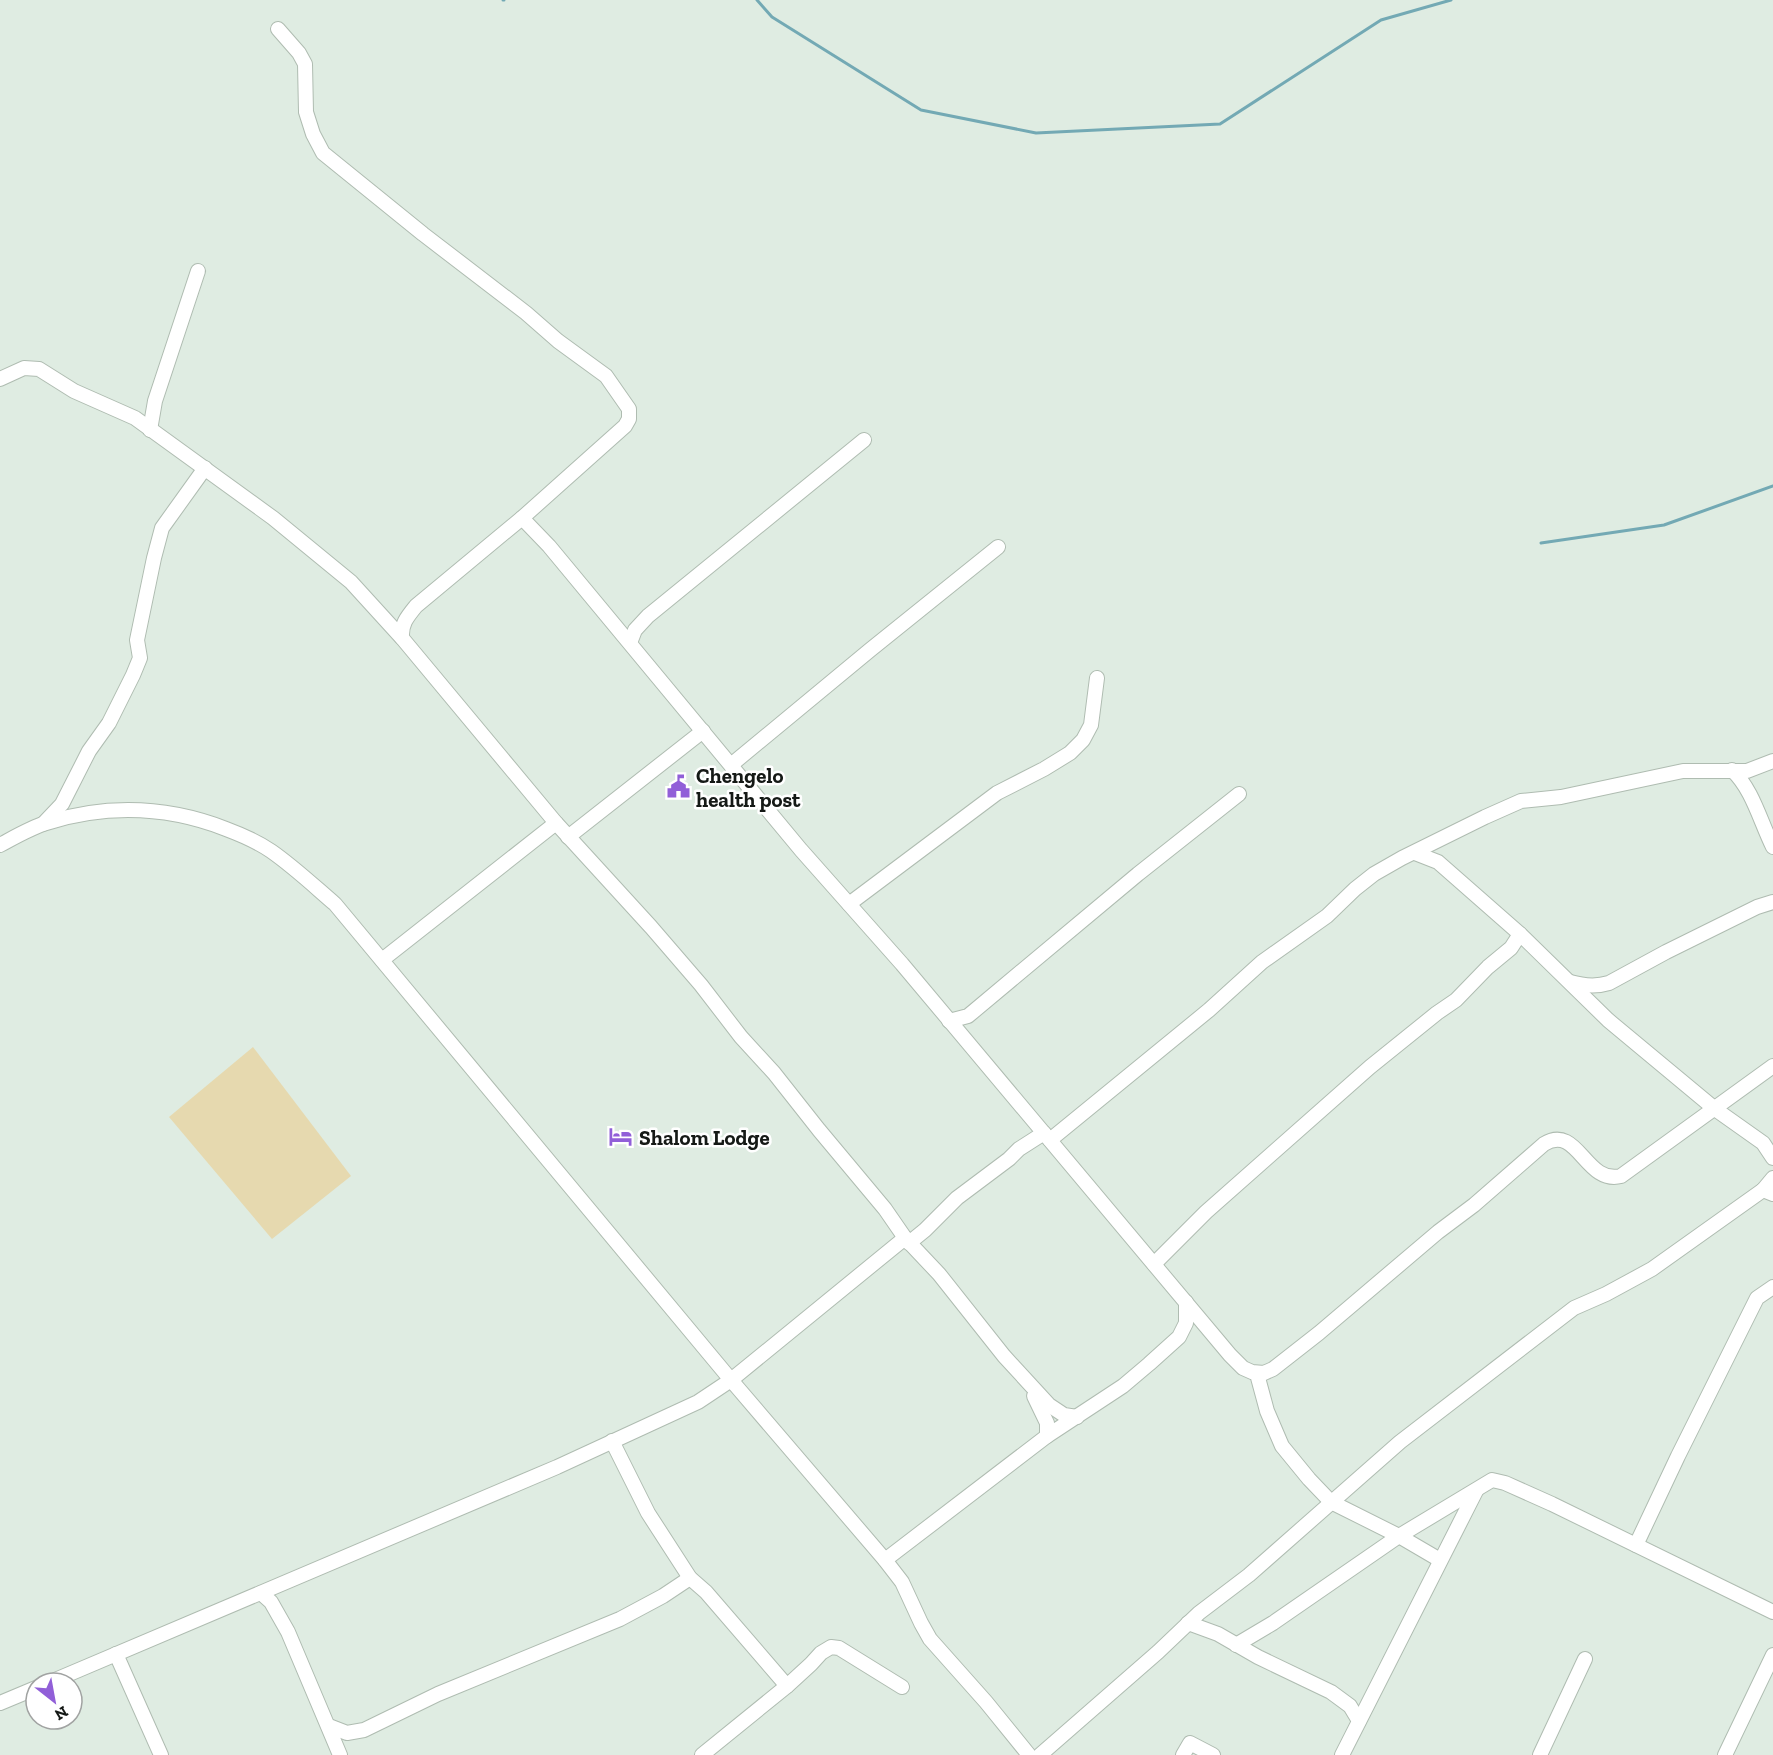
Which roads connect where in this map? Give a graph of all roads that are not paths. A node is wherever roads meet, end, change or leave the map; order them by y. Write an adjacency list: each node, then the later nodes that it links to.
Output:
1 (278, 29): 7 (street)
2 (198, 271): 4 (street)
3 (0, 379): 4 (street)
4 (150, 430): 6 (street)
5 (864, 440): 10 (street)
6 (205, 468): 9 (street); 17 (street)
7 (522, 518): 9 (street); 10 (street)
8 (998, 548): 14 (street)
9 (402, 638): 21 (street)
10 (630, 643): 12 (street)
11 (1097, 678): 30 (street)
12 (703, 731): 14 (street); 23 (street)
13 (1773, 761): 15 (street)
14 (731, 765): 30 (street)
15 (1758, 768): 16 (street); 19 (street)
16 (1732, 770): 19 (street); 24 (street)
17 (73, 785): 20 (street); 22 (street)
18 (1239, 794): 38 (street)
19 (1750, 794): 26 (street)
20 (81, 814): 22 (street); 34 (street)
21 (556, 823): 23 (street); 34 (street)
22 (44, 824): 25 (street)
23 (568, 837): 49 (street)
24 (1438, 841): 27 (street); 28 (street)
25 (0, 845)
26 (1773, 847)
27 (1415, 853): 28 (street); 45 (street)
28 (1438, 862): 31 (street)
29 (1773, 902): 36 (street)
30 (849, 904): 39 (street)
31 (1520, 934): 32 (street); 33 (street)
32 (1532, 946): 33 (street); 35 (street)
33 (1511, 948): 50 (street)
34 (382, 960): 56 (street)
35 (1567, 981): 36 (street); 37 (street)
36 (1599, 986): 37 (street)
37 (1593, 1005): 43 (street)
38 (968, 1016): 39 (street); 40 (street)
39 (949, 1021): 40 (street)
40 (963, 1038): 45 (street)
41 (1773, 1066): 42 (street)
42 (1728, 1098): 43 (street); 44 (street)
43 (1715, 1108): 44 (street); 55 (street)
44 (1727, 1118): 46 (street)
45 (1047, 1136): 49 (street); 50 (street)
46 (1773, 1158)
47 (1773, 1178): 48 (street)
48 (1768, 1192): 62 (street)
49 (907, 1241): 56 (street); 57 (street)
50 (1154, 1264): 52 (street)
51 (1773, 1287): 64 (street)
52 (1186, 1302): 53 (street); 54 (street)
53 (1179, 1337): 54 (street); 58 (street)
54 (1215, 1337): 55 (street)
55 (1257, 1374): 62 (street)
56 (731, 1380): 60 (street); 65 (street)
57 (1026, 1381): 58 (street); 59 (street)
58 (1077, 1417): 59 (street)
59 (1047, 1436): 65 (street)
60 (612, 1442): 67 (street); 68 (street)
61 (1476, 1491): 63 (street); 64 (street); 66 (street)
62 (1331, 1502): 63 (street); 70 (street)
63 (1399, 1536): 66 (street); 71 (street)
64 (1636, 1545): 69 (street)
65 (885, 1560): 86 (street)
66 (1440, 1560): 80 (street)
67 (690, 1578): 76 (street); 81 (street)
68 (261, 1593): 72 (street); 81 (street)
69 (1773, 1612)
70 (1188, 1623): 71 (street); 87 (street)
71 (1236, 1645): 80 (street)
72 (116, 1654): 75 (street); 83 (street)
73 (1773, 1656): 82 (street)
74 (1585, 1659): 91 (street)
75 (76, 1671)
76 (787, 1686): 77 (street); 85 (street)
77 (902, 1687)
78 (24, 1693): 79 (street)
79 (0, 1703)
80 (1359, 1721): 90 (street)
81 (329, 1726): 84 (street)
82 (1728, 1754)
83 (161, 1755)
84 (340, 1755)
85 (702, 1755)
86 (1029, 1755)
87 (1040, 1755)
88 (1183, 1755): 89 (street)
89 (1213, 1755)
90 (1342, 1755)
91 (1540, 1755)

